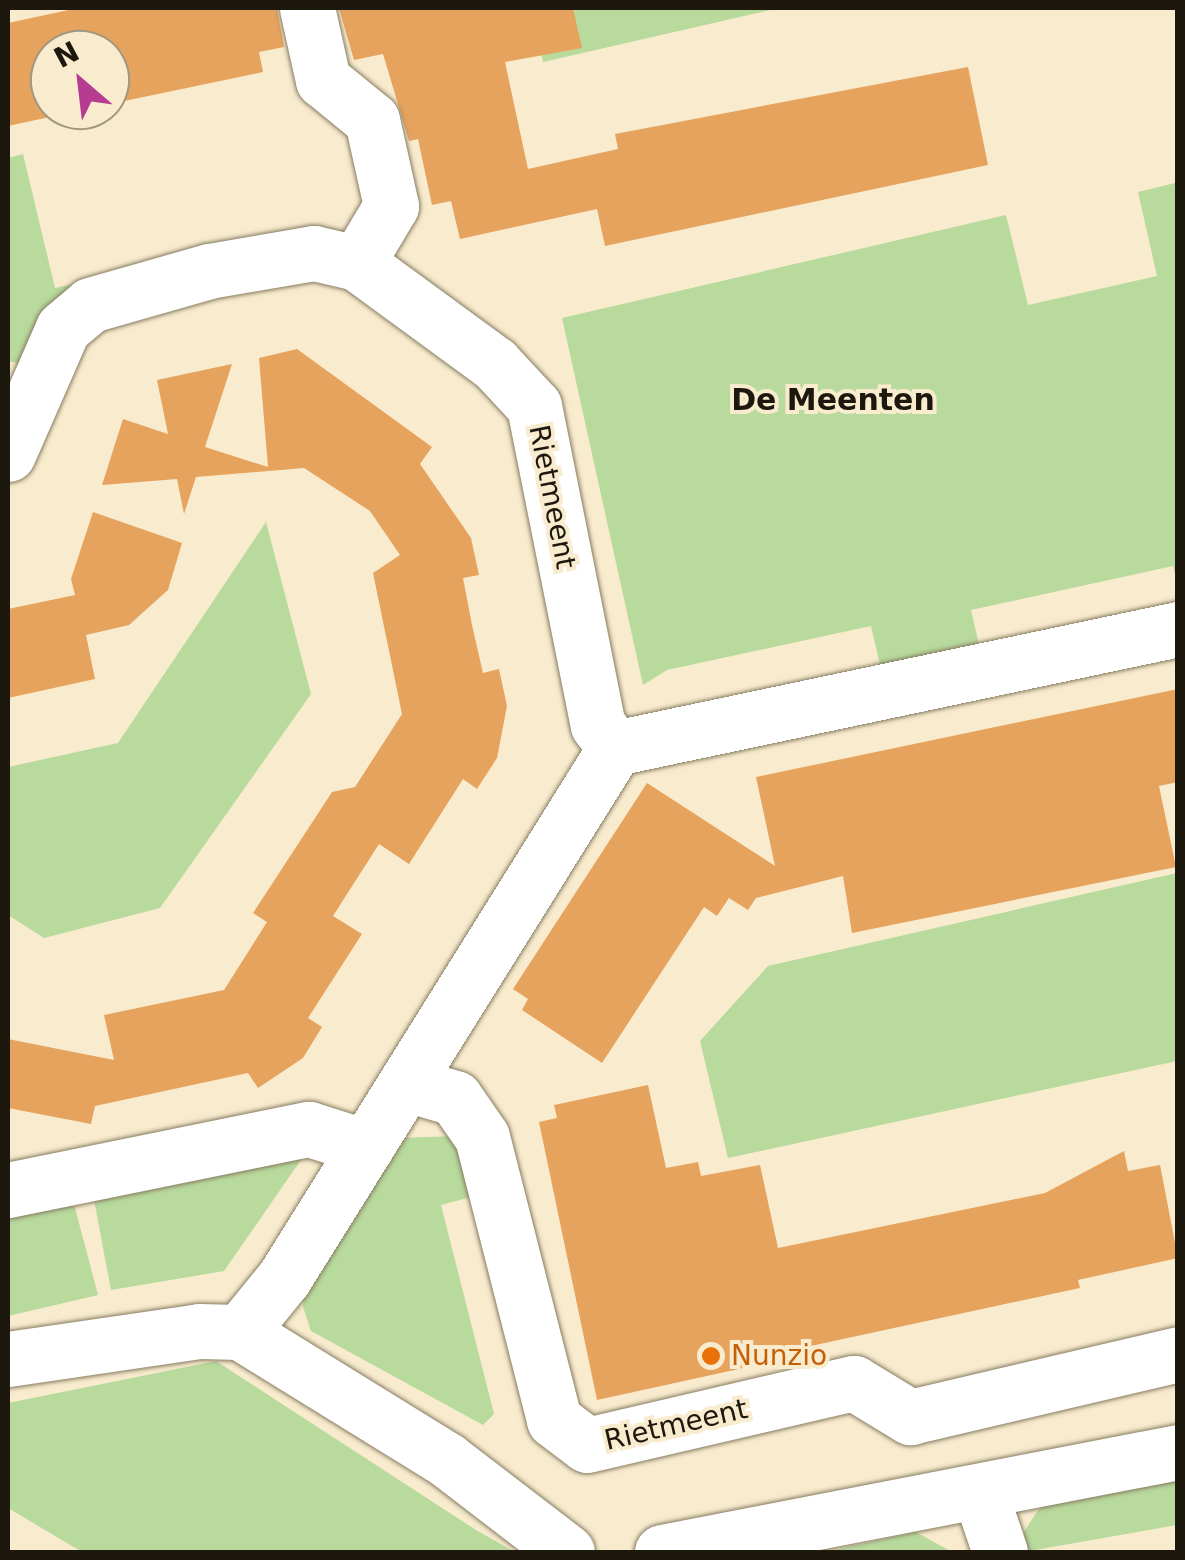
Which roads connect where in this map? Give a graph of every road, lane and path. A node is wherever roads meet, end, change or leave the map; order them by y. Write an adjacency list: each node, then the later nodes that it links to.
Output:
1 (307, 8): 2 (street)
2 (356, 263): 3 (street, Rietmeent); 5 (street, Rietmeent)
3 (8, 454)
4 (1178, 629): 5 (street)
5 (615, 748): 6 (street)
6 (407, 1084): 7 (street); 10 (street, Rietmeent)
7 (366, 1147): 8 (street); 9 (street)
8 (8, 1190)
9 (240, 1332): 11 (street); 14 (street)
10 (1178, 1354)
11 (8, 1359)
12 (1178, 1452): 13 (street)
13 (980, 1493): 15 (street); 16 (street)
14 (568, 1552)
15 (662, 1552)
16 (1000, 1552)

